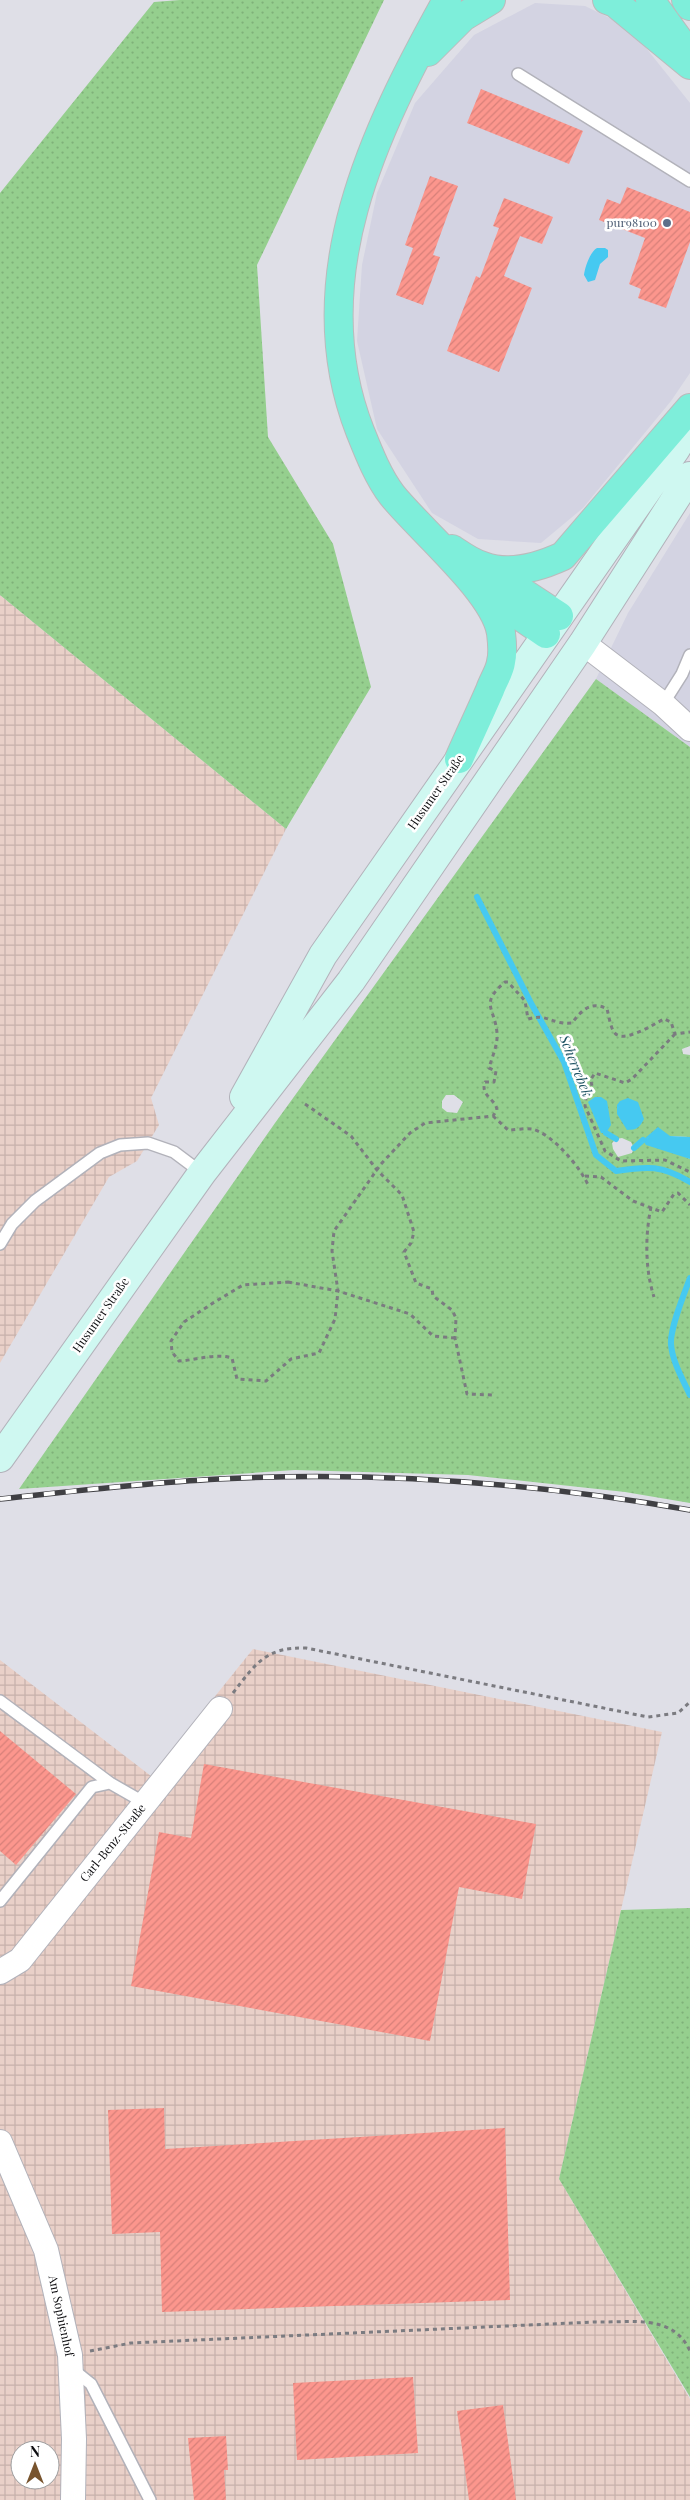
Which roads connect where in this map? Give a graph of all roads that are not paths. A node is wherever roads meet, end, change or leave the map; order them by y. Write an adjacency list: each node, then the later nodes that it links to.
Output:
1 (447, 0): 10 (highway)
2 (491, 0): 10 (highway)
3 (607, 0): 8 (highway)
4 (650, 0): 7 (highway)
5 (686, 0): 6 (highway)
6 (690, 6)
7 (690, 54)
8 (690, 65)
9 (518, 74): 11 (lane)
10 (402, 85): 15 (highway)
11 (690, 181)
12 (690, 408): 15 (highway)
13 (690, 424): 16 (main road, Husumer Straße)
14 (690, 476): 17 (main road, Husumer Straße)
15 (478, 575): 16 (highway); 21 (highway)
16 (553, 625): 17 (main road); 21 (main road, Husumer Straße)
17 (583, 643): 19 (street); 22 (main road, Husumer Straße)
18 (690, 655): 19 (lane)
19 (663, 704): 20 (street)
20 (690, 729)
21 (459, 759): 22 (main road, Husumer Straße)
22 (202, 1172): 23 (lane); 24 (main road, Husumer Straße)
23 (0, 1244)
24 (0, 1458)
25 (0, 1701): 27 (lane)
26 (220, 1709): 28 (street, Carl-Benz-Straße)
27 (110, 1782): 28 (lane); 29 (lane)
28 (145, 1803): 30 (street, Carl-Benz-Straße)
29 (0, 1901)
30 (0, 1972)
31 (0, 2142): 32 (street, Am Sophienhof)
32 (70, 2361): 33 (street, Am Sophienhof); 34 (lane)
33 (73, 2500)
34 (150, 2500)

